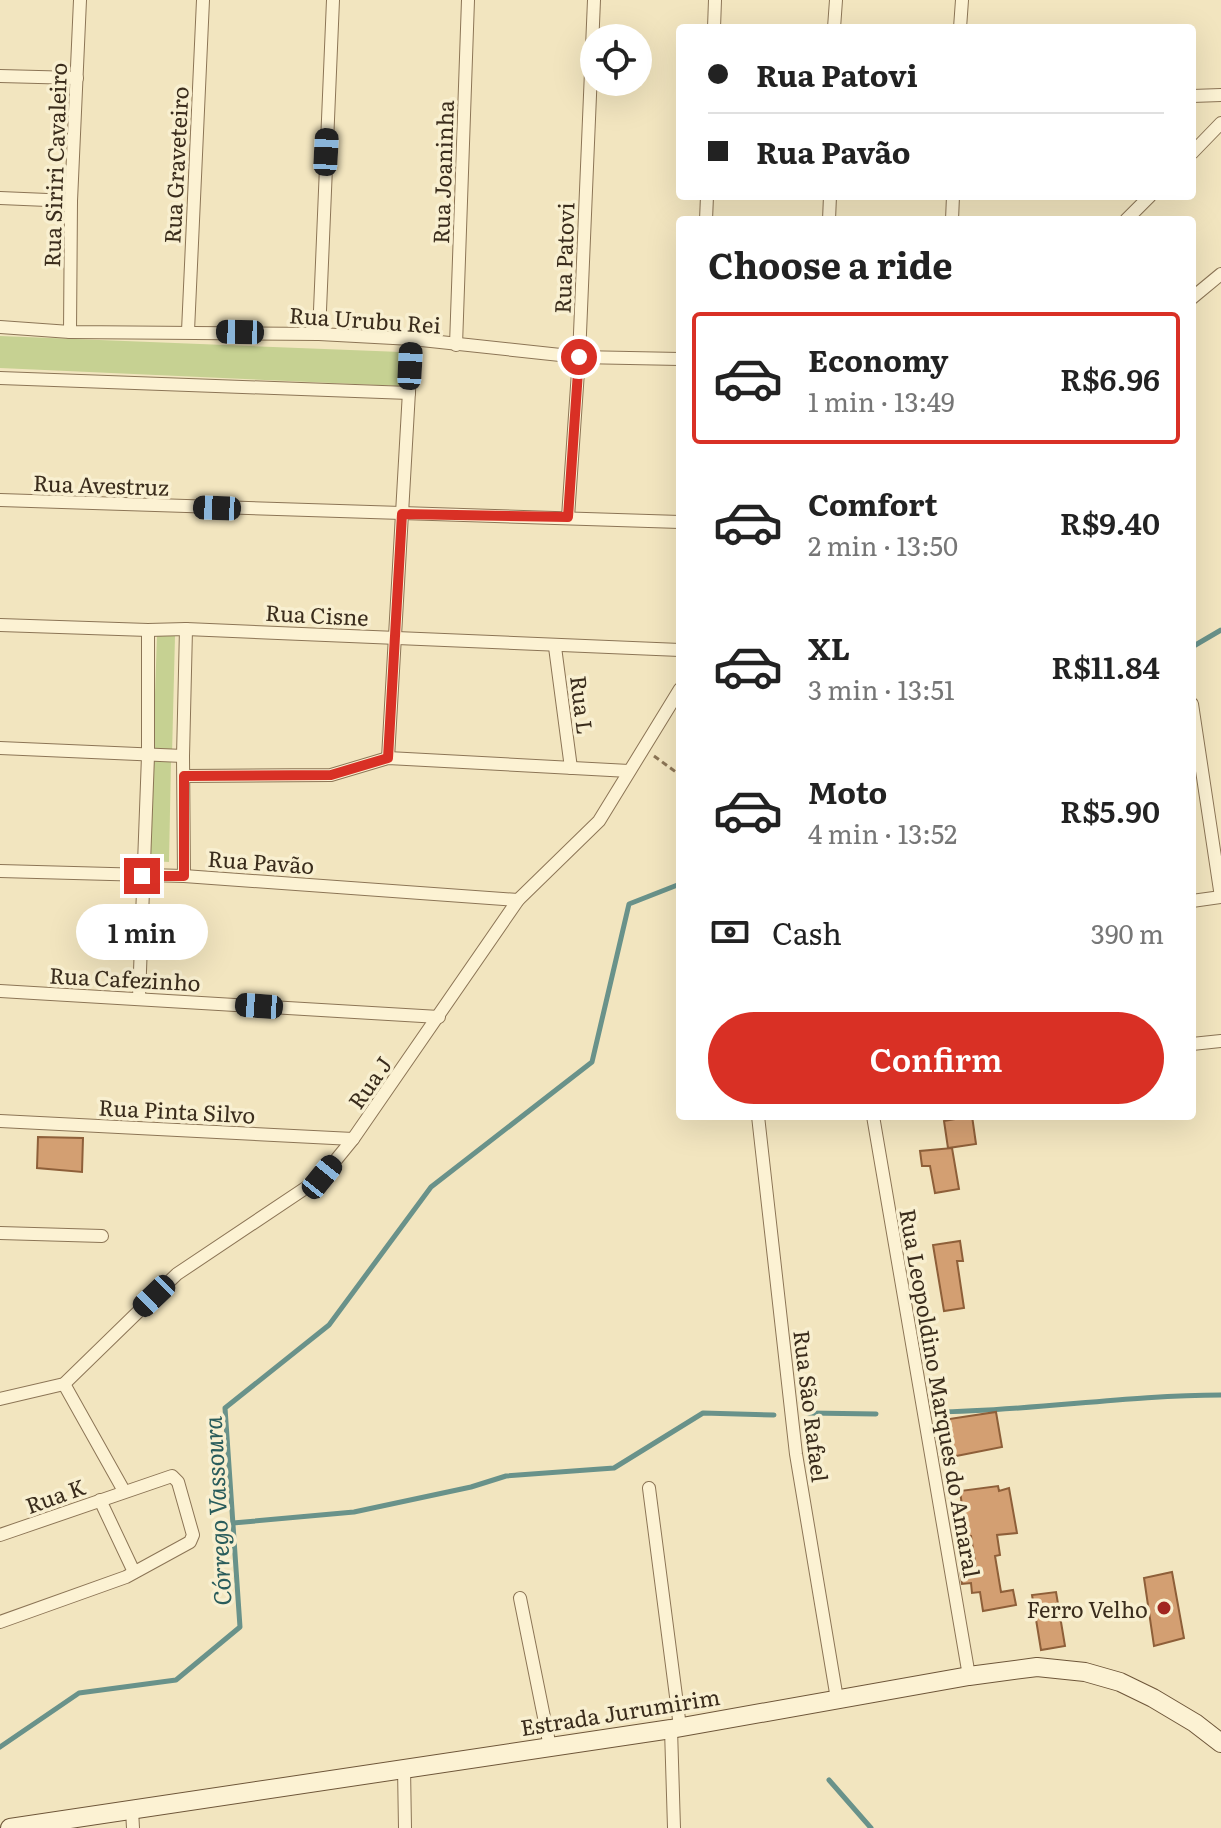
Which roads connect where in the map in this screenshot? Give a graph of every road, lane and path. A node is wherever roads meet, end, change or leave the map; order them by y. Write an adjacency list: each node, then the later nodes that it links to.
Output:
1 (80, 0): 13 (street, Rua Siriri Cavaleiro)
2 (203, 0): 25 (street, Rua Graveteiro)
3 (333, 0): 27 (street)
4 (468, 0): 29 (street, Rua Joaninha)
5 (594, 0): 30 (street, Rua Patovi)
6 (715, 0): 9 (street)
7 (836, 0): 10 (street)
8 (962, 0): 11 (street)
9 (714, 24)
10 (834, 24)
11 (960, 24)
12 (0, 76): 13 (street)
13 (77, 78): 20 (street, Rua Siriri Cavaleiro)
14 (1221, 95): 15 (street)
15 (1196, 96)
16 (1221, 123): 17 (street)
17 (1196, 149)
18 (0, 198): 20 (street)
19 (1146, 200): 21 (street)
20 (71, 201): 26 (street, Rua Siriri Cavaleiro)
21 (1130, 216)
22 (1221, 274): 23 (street)
23 (1196, 295)
24 (0, 327): 26 (street, Rua Urubu Rei)
25 (188, 331): 26 (street, Rua Urubu Rei); 27 (street, Rua Urubu Rei)
26 (70, 332)
27 (319, 334): 28 (street, Rua Urubu Rei)
28 (412, 339): 29 (street, Rua Urubu Rei); 33 (street)
29 (456, 345): 30 (street, Rua Urubu Rei)
30 (579, 357): 31 (street, Rua Urubu Rei); 36 (street, Rua Patovi)
31 (676, 359)
32 (0, 378): 33 (street)
33 (409, 393): 35 (street)
34 (0, 500): 35 (street, Rua Avestruz)
35 (402, 514): 36 (street, Rua Avestruz); 41 (street)
36 (568, 517): 37 (street, Rua Avestruz)
37 (676, 522)
38 (0, 625): 40 (street, Rua Cisne)
39 (186, 629): 40 (street, Rua Cisne); 41 (street, Rua Cisne); 49 (street)
40 (148, 630): 48 (street)
41 (395, 638): 42 (street, Rua Cisne); 50 (street)
42 (555, 647): 43 (street, Rua Cisne); 51 (street, Rua L)
43 (676, 650)
44 (676, 695): 47 (street, Rua J)
45 (1196, 731): 58 (street)
46 (0, 748): 48 (street)
47 (643, 748): 52 (street, Rua J); 53 (path)
48 (148, 756): 49 (street); 56 (street)
49 (183, 756): 54 (street)
50 (388, 758): 51 (street); 54 (street)
51 (571, 768): 52 (street)
52 (629, 771): 59 (street, Rua J)
53 (676, 772)
54 (184, 776): 57 (street)
55 (0, 871): 56 (street, Rua Pavão)
56 (142, 876): 57 (street, Rua Pavão); 62 (street)
57 (184, 876): 59 (street, Rua Pavão)
58 (1221, 897): 60 (street)
59 (518, 900): 63 (street, Rua J)
60 (1196, 900)
61 (0, 991): 62 (street, Rua Cafezinho)
62 (139, 998): 63 (street, Rua Cafezinho)
63 (439, 1017): 69 (street, Rua J)
64 (1221, 1041): 65 (street)
65 (1196, 1044)
66 (758, 1120): 82 (street, Rua São Rafael)
67 (874, 1120): 81 (street, Rua Leopoldino Marques do Amaral)
68 (0, 1121): 69 (street, Rua Pinta Silvo)
69 (353, 1139): 72 (street, Rua J)
70 (0, 1233): 71 (street)
71 (102, 1236)
72 (64, 1384): 73 (street); 75 (street)
73 (0, 1399)
74 (649, 1488): 83 (street)
75 (124, 1491): 76 (street, Rua K); 78 (street, Rua K)
76 (100, 1500): 77 (street, Rua K); 78 (street)
77 (0, 1535)
78 (134, 1572): 80 (street)
79 (520, 1598): 85 (street)
80 (0, 1622)
81 (969, 1676): 82 (main road, Estrada Jurumirim); 84 (main road, Estrada Jurumirim)
82 (837, 1699): 83 (main road, Estrada Jurumirim)
83 (676, 1728): 85 (main road, Estrada Jurumirim); 90 (street)
84 (1221, 1743)
85 (550, 1747): 86 (main road, Estrada Jurumirim)
86 (404, 1768): 87 (main road, Estrada Jurumirim); 89 (street)
87 (132, 1819): 88 (main road, Estrada Jurumirim)
88 (10, 1828)
89 (405, 1828)
90 (674, 1828)

